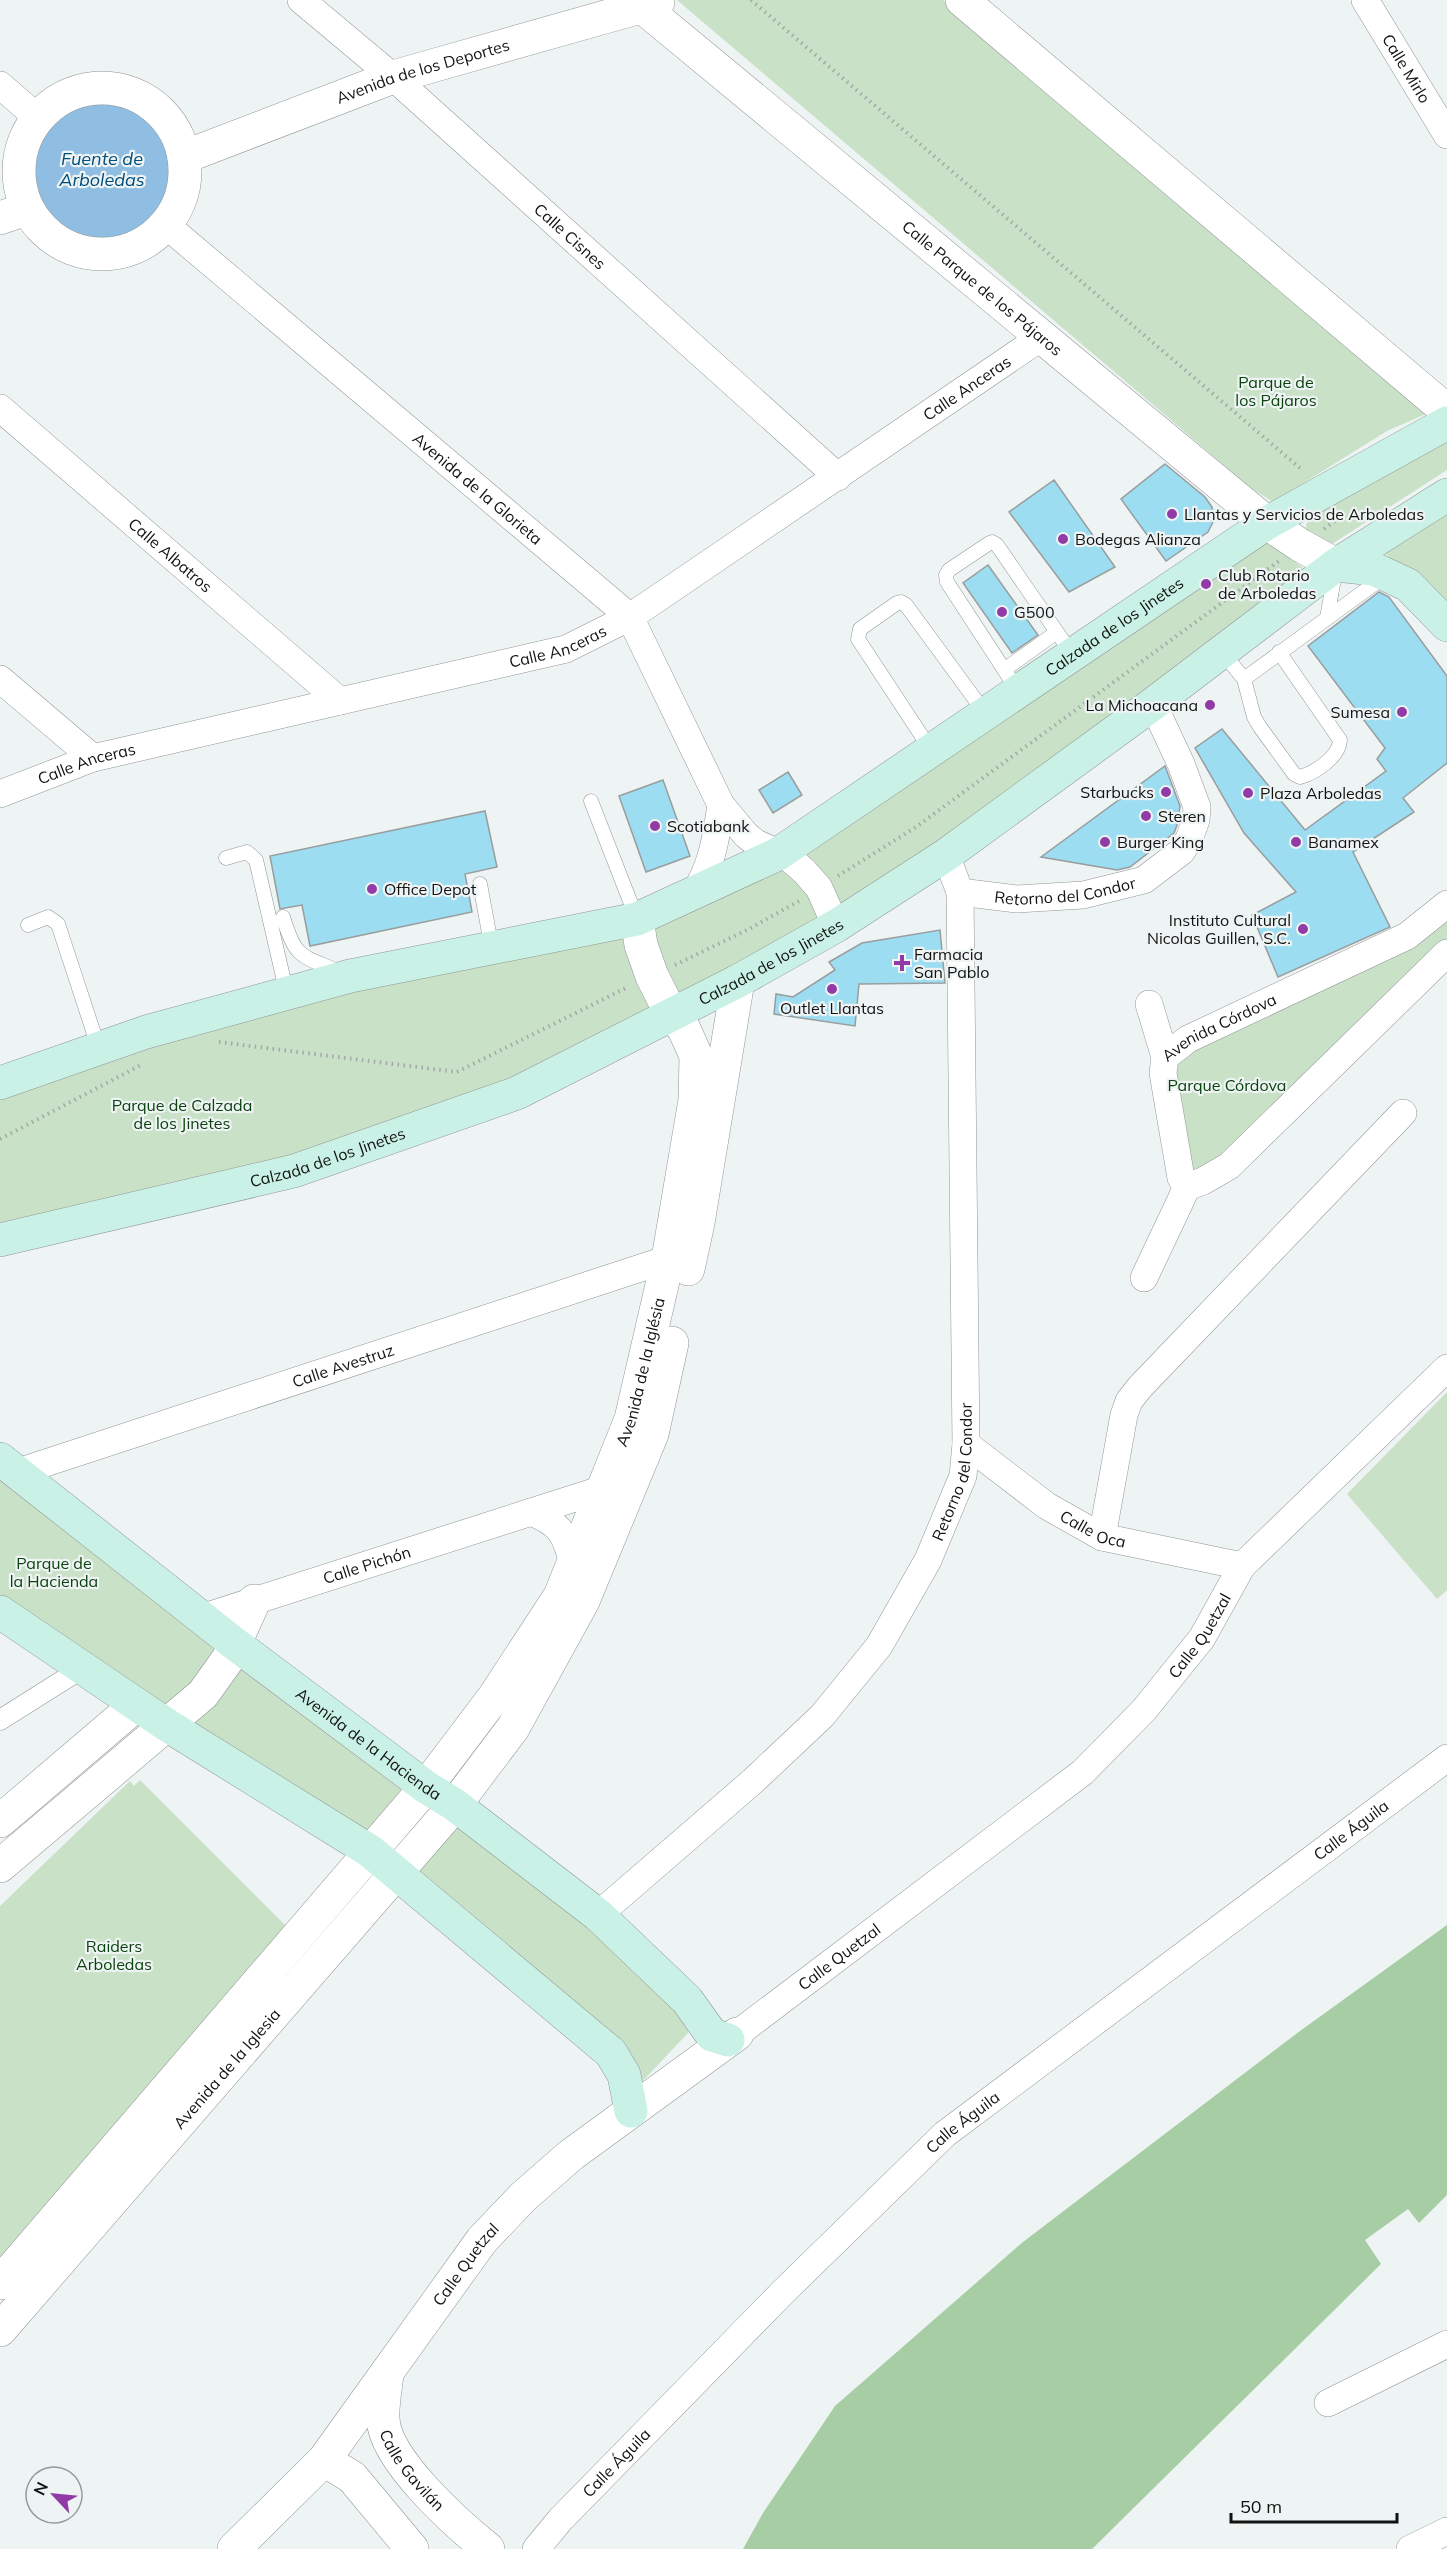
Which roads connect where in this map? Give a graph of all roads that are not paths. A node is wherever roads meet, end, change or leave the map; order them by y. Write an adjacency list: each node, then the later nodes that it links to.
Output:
1 (301, 0): 5 (street, Calle Cisnes)
2 (962, 0): 14 (street)
3 (1365, 0): 8 (street, Calle Mirlo)
4 (648, 2): 5 (street, Avenida de los Deportes); 12 (street, Calle Parque de los Pájaros)
5 (393, 77): 9 (street, Avenida de los Deportes); 16 (street, Calle Cisnes)
6 (0, 85): 7 (street)
7 (38, 118): 9 (street); 10 (street)
8 (1447, 135)
9 (184, 157): 11 (street)
10 (13, 214): 11 (street)
11 (166, 225): 21 (street, Avenida de la Glorieta)
12 (1043, 336): 16 (street, Calle Anceras); 18 (street, Calle Parque de los Pájaros)
13 (0, 408): 30 (street, Calle Albatros)
14 (1447, 411)
15 (1447, 423): 18 (main road, Calzada de los Jinetes)
16 (838, 477): 21 (street, Calle Anceras)
17 (1447, 495): 19 (main road, Calzada de los Jinetes)
18 (1267, 523): 19 (street, Calle Parque de los Pájaros); 24 (main road, Calzada de los Jinetes)
19 (1336, 565): 20 (main road); 22 (lane); 25 (main road, Calzada de los Jinetes)
20 (1387, 575): 22 (lane); 23 (main road)
21 (630, 617): 30 (street, Calle Anceras); 37 (street, Avenida de la Glorieta)
22 (1327, 618): 26 (lane)
23 (1447, 625)
24 (1065, 643): 29 (main road, Calzada de los Jinetes); 29 (lane)
25 (1222, 652): 28 (lane); 31 (main road, Calzada de los Jinetes)
26 (1279, 652): 28 (lane); 28 (lane)
27 (0, 679): 34 (street)
28 (1244, 679)
29 (1011, 680): 32 (main road, Calzada de los Jinetes)
30 (340, 701): 34 (street, Calle Anceras)
31 (1153, 704): 39 (main road, Calzada de los Jinetes); 42 (street, Retorno del Condor)
32 (985, 713): 33 (main road, Calzada de los Jinetes); 33 (lane)
33 (931, 750): 38 (main road, Calzada de los Jinetes)
34 (93, 758): 35 (street, Calle Anceras)
35 (0, 794)
36 (591, 801): 46 (lane)
37 (721, 805): 38 (street, Avenida de la Glorieta); 43 (street)
38 (778, 854): 43 (main road, Calzada de los Jinetes); 48 (street, Avenida de la Glorieta)
39 (946, 855): 42 (street, Retorno del Condor); 48 (main road, Calzada de los Jinetes)
40 (226, 858): 53 (lane)
41 (480, 884): 49 (lane)
42 (960, 892): 65 (street, Retorno del Condor)
43 (694, 894): 46 (main road, Calzada de los Jinetes)
44 (1447, 904): 57 (street, Avenida Córdova)
45 (283, 917): 51 (lane)
46 (637, 920): 49 (main road, Calzada de los Jinetes); 55 (street, Avenida de la Iglésia)
47 (28, 925): 56 (lane)
48 (836, 926): 52 (main road, Calzada de los Jinetes)
49 (492, 949): 51 (main road, Calzada de los Jinetes)
50 (1447, 953): 60 (street)
51 (350, 976): 53 (main road, Calzada de los Jinetes)
52 (738, 981): 55 (main road, Calzada de los Jinetes); 82 (street, Avenida de la Iglésia)
53 (287, 994): 56 (main road, Calzada de los Jinetes)
54 (1149, 1004): 57 (street)
55 (671, 1014): 61 (main road, Calzada de los Jinetes); 62 (street, Avenida de la Iglésia)
56 (99, 1048): 58 (main road, Calzada de los Jinetes)
57 (1165, 1057): 60 (street, Avenida Córdova)
58 (0, 1083)
59 (1402, 1113): 69 (street)
60 (1186, 1187): 63 (street)
61 (0, 1240)
62 (668, 1259): 66 (street, Calle Avestruz); 67 (street, Avenida de la Iglésia)
63 (1144, 1278)
64 (1447, 1368): 71 (street, Calle Quetzal)
65 (966, 1444): 69 (street, Calle Oca); 87 (street, Retorno del Condor)
66 (9, 1465): 74 (main road, Avenida de la Hacienda)
67 (603, 1489): 68 (street, Calle Pichón); 70 (street, Avenida de la Iglésia)
68 (531, 1512): 70 (street); 72 (street, Calle Pichón)
69 (1101, 1537): 71 (street, Calle Oca)
70 (573, 1563): 81 (street, Avenida de la Iglésia)
71 (1242, 1566): 88 (street, Calle Quetzal)
72 (254, 1601): 74 (street, Calle Pichón); 75 (street)
73 (0, 1611): 76 (main road)
74 (204, 1617): 75 (main road, Avenida de la Hacienda)
75 (235, 1644): 79 (street); 81 (main road, Avenida de la Hacienda)
76 (81, 1669): 77 (main road); 78 (street)
77 (136, 1705): 79 (main road); 83 (street)
78 (0, 1720)
79 (167, 1725): 84 (main road); 85 (street)
80 (1447, 1758): 100 (street, Calle Águila)
81 (426, 1787): 82 (main road, Avenida de la Hacienda); 84 (street, Avenida de la Iglesia)
82 (455, 1805): 86 (street, Avenida de la Iglesia); 87 (main road, Avenida de la Hacienda)
83 (0, 1821)
84 (370, 1851): 86 (main road); 90 (street, Avenida de la Iglesia)
85 (0, 1866)
86 (396, 1872): 89 (main road); 91 (street, Avenida de la Iglesia)
87 (598, 1915): 88 (main road, Avenida de la Hacienda)
88 (733, 2037): 89 (street, Calle Quetzal)
89 (632, 2111): 93 (street, Calle Quetzal)
90 (0, 2283)
91 (0, 2330)
92 (1447, 2344): 94 (street)
93 (387, 2370): 95 (street, Calle Quetzal); 99 (street, Calle Gavilán)
94 (1328, 2403)
95 (324, 2460): 97 (street, Calle Quetzal); 98 (street)
96 (1444, 2535): 101 (street)
97 (234, 2549)
98 (412, 2549)
99 (488, 2549)
100 (536, 2549)
101 (1410, 2549)

